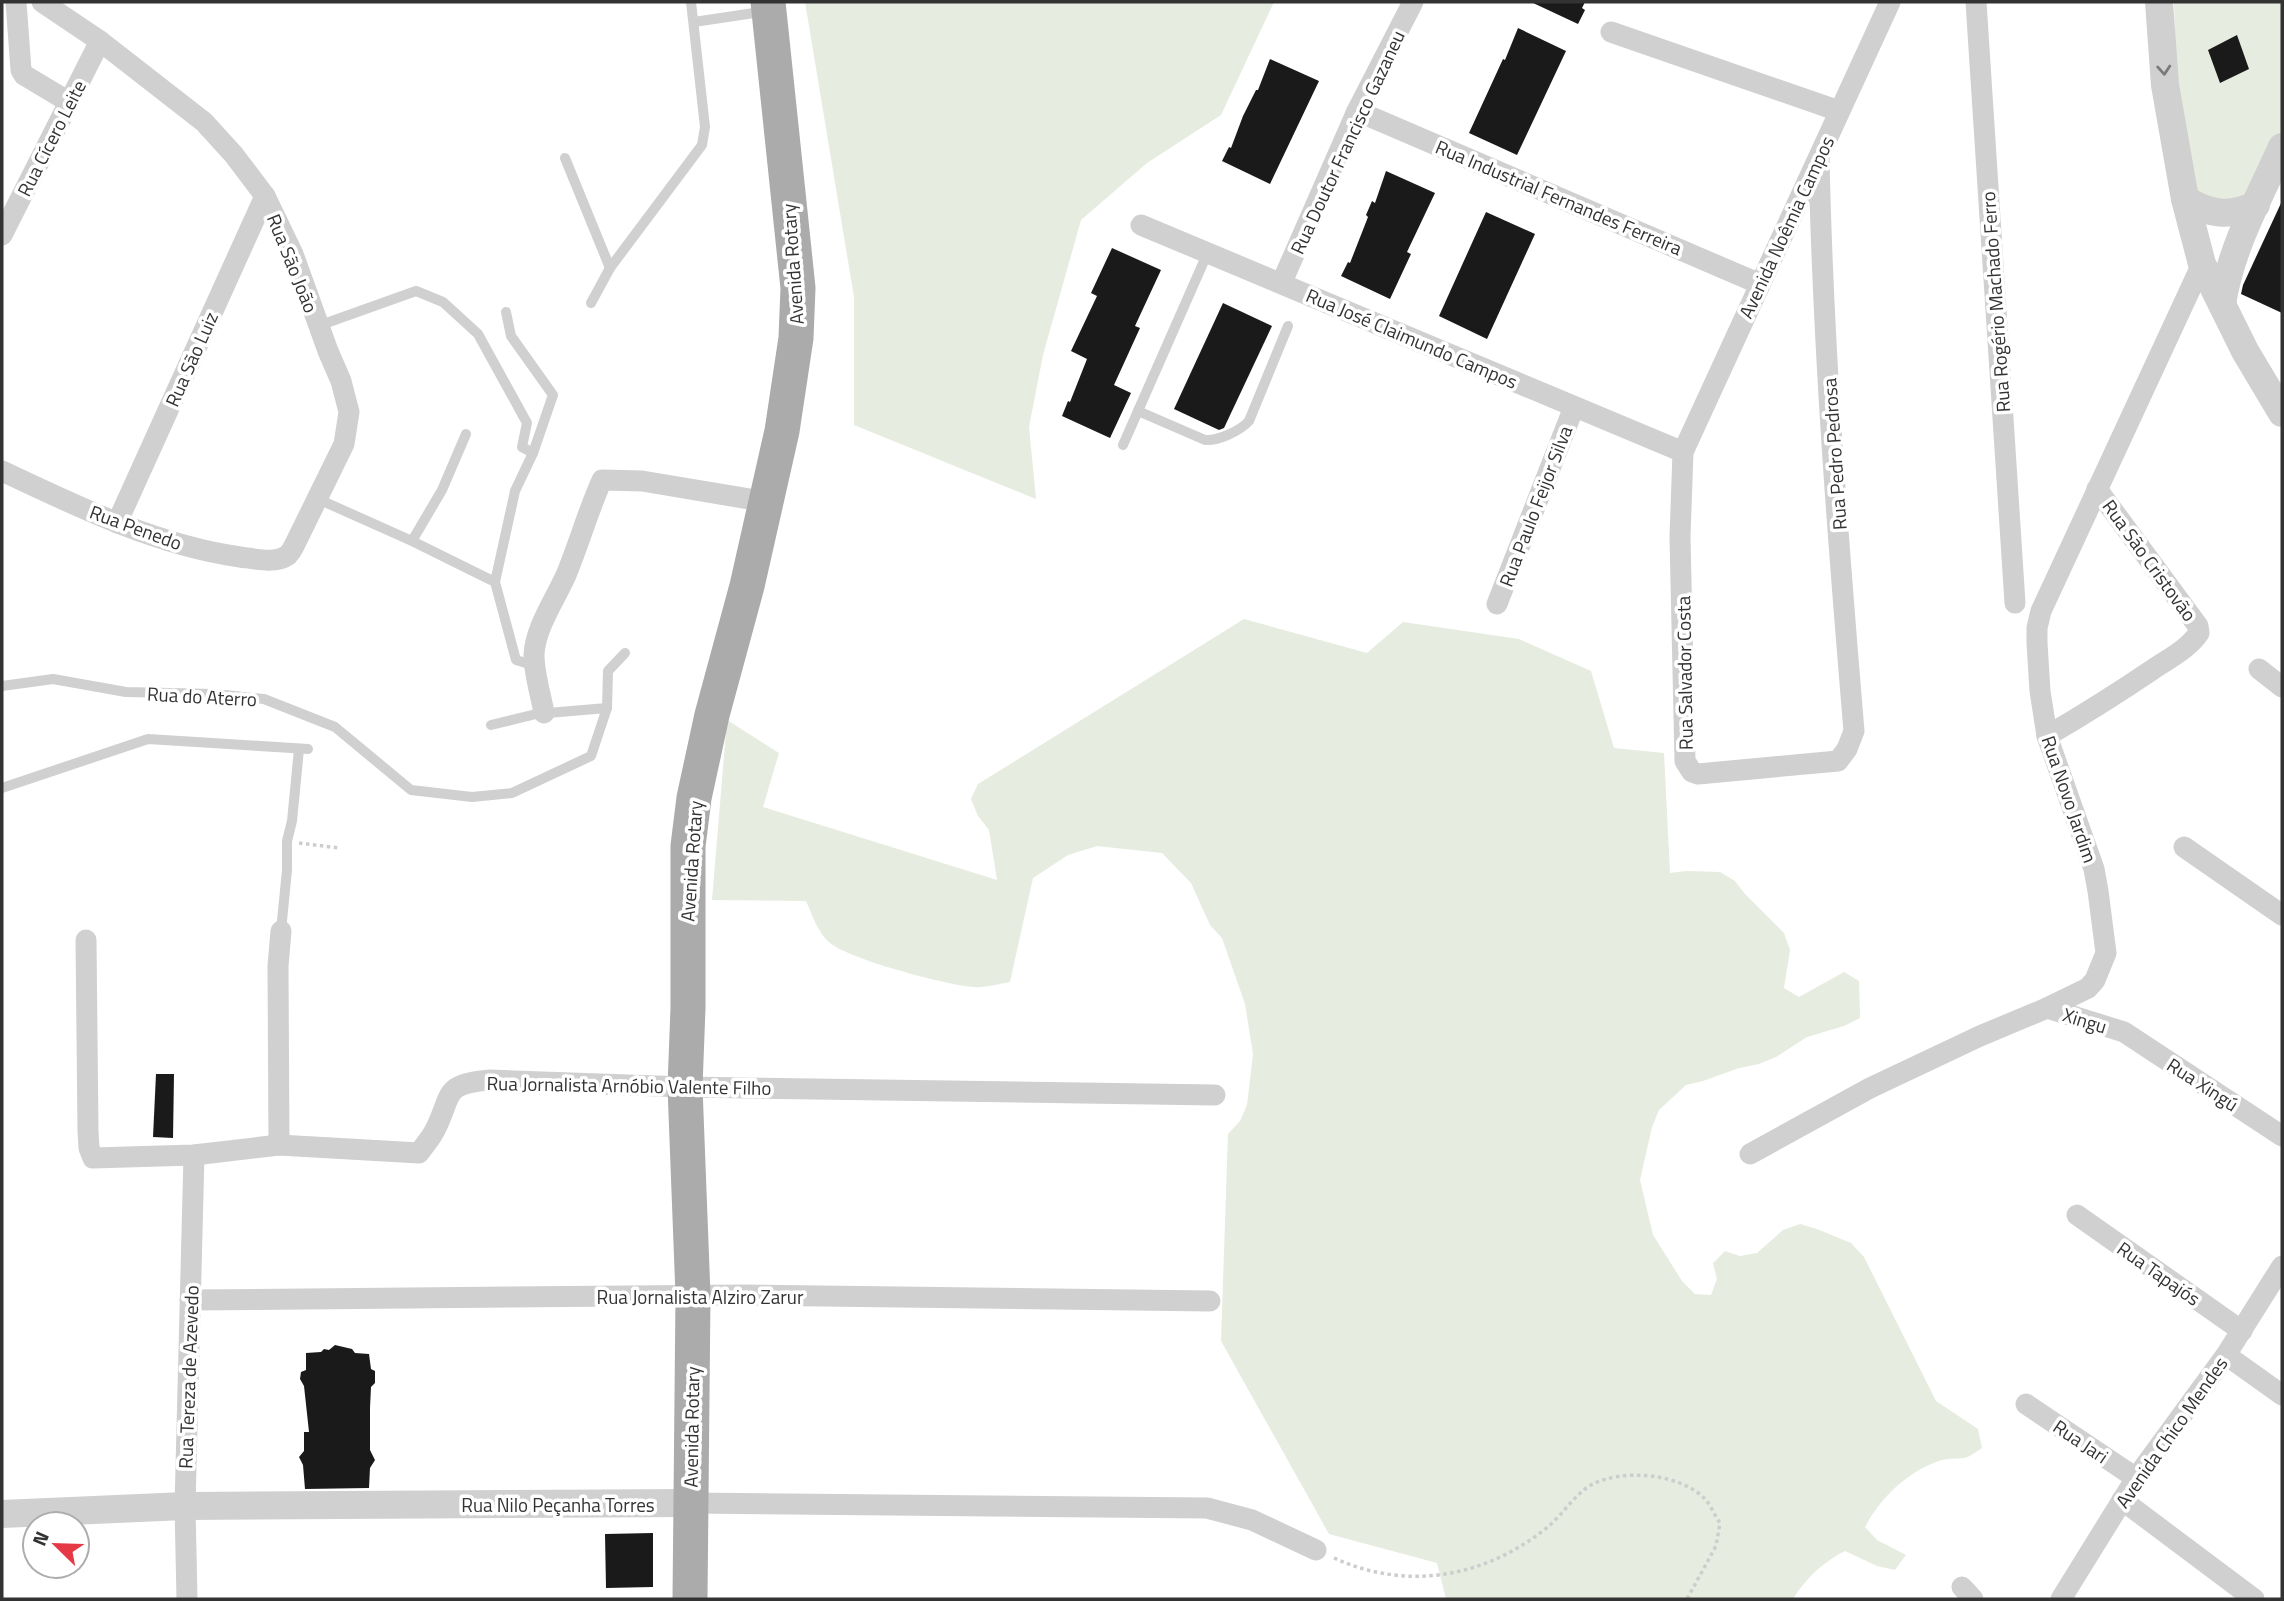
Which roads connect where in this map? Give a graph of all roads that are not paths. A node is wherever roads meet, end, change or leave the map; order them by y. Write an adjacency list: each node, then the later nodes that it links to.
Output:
1 (16, 2): 12 (street)
2 (42, 2): 11 (street, Rua São João)
3 (691, 2): 9 (lane)
4 (1413, 2): 13 (street, Rua Doutor Francisco Gazaneu)
5 (1889, 2): 14 (street, Avenida Noêmia Campos)
6 (1976, 2): 50 (street, Rua Rogério Machado Ferro)
7 (2159, 2): 19 (street, one-way to 19)
8 (758, 6): 9 (lane); 45 (main road, Avenida Rotary)
9 (694, 22): 27 (lane)
10 (1611, 32): 14 (street)
11 (100, 41): 12 (street, Rua Cícero Leite); 18 (street, Rua São João)
12 (69, 102): 22 (street, Rua Cícero Leite)
13 (1357, 111): 28 (street, Rua Doutor Francisco Gazaneu); 29 (street, Rua Industrial Fernandes Ferreira)
14 (1839, 111): 16 (street, Avenida Noêmia Campos)
15 (2282, 147): 20 (street)
16 (1819, 157): 23 (street, Avenida Noêmia Campos); 24 (street, Rua Pedro Pedrosa)
17 (565, 158): 27 (lane)
18 (265, 196): 33 (street, Rua São João); 46 (street, Rua São Luiz)
19 (2185, 199): 20 (street); 26 (street)
20 (2256, 205): 26 (street); 31 (street)
21 (1141, 225): 25 (street, Rua José Claimundo Campos)
22 (2, 235)
23 (1780, 240): 24 (street); 29 (street, Avenida Noêmia Campos)
24 (1820, 240): 61 (street, Rua Pedro Pedrosa)
25 (1208, 252): 28 (street, Rua José Claimundo Campos); 36 (lane)
26 (2202, 264): 31 (street); 43 (street, Rua Novo Jardim)
27 (610, 268): 30 (lane)
28 (1282, 282): 35 (street, Rua José Claimundo Campos)
29 (1760, 284): 40 (street, Avenida Noêmia Campos)
30 (590, 303)
31 (2222, 304): 37 (street)
32 (506, 312): 41 (lane)
33 (318, 326): 41 (lane); 44 (street, Rua São João)
34 (1288, 326): 36 (lane)
35 (1574, 407): 40 (street, Rua José Claimundo Campos); 51 (street, Rua Paulo Feijor Silva)
36 (1138, 411): 39 (lane)
37 (2282, 413)
38 (466, 434): 47 (lane)
39 (1123, 445)
40 (1683, 452): 61 (street, Rua Salvador Costa)
41 (533, 453): 49 (lane)
42 (2, 471): 46 (street, Rua Penedo)
43 (2097, 489): 60 (street, Rua Novo Jardim); 60 (street, Rua São Cristovão)
44 (318, 499): 47 (lane); 48 (street, Rua São João)
45 (766, 502): 53 (street); 69 (main road, Avenida Rotary)
46 (117, 523): 48 (street, Rua Penedo)
47 (412, 541): 49 (lane)
48 (276, 560)
49 (495, 582): 53 (lane)
50 (2015, 603)
51 (1497, 604)
52 (625, 653): 57 (lane, Rua do Aterro)
53 (536, 666): 58 (street)
54 (2259, 669): 56 (street)
55 (2, 686): 57 (lane, Rua do Aterro)
56 (2282, 687)
57 (607, 708): 58 (lane)
58 (544, 713): 59 (lane)
59 (491, 724)
60 (2047, 736): 67 (street, Rua Novo Jardim)
61 (1847, 749)
62 (2, 788): 65 (lane)
63 (2184, 847): 64 (street)
64 (2282, 915)
65 (281, 931): 72 (street)
66 (86, 940): 74 (street, Rua Jornalista Arnóbio Valente Filho)
67 (2047, 1008): 68 (street, Xingu); 73 (street, Rua Novo Jardim)
68 (2124, 1032): 71 (street, Rua Xingú)
69 (685, 1087): 70 (street, Rua Jornalista Arnóbio Valente Filho); 72 (street, Rua Jornalista Arnóbio Valente Filho); 77 (main road, Avenida Rotary)
70 (1215, 1095)
71 (2282, 1136)
72 (279, 1145): 74 (street, Rua Jornalista Arnóbio Valente Filho)
73 (1750, 1154)
74 (194, 1155): 78 (street, Rua Tereza de Azevedo)
75 (2077, 1215): 80 (street, Rua Tapajós)
76 (2282, 1266): 80 (street, Avenida Chico Mendes)
77 (692, 1295): 78 (street, Rua Jornalista Alziro Zarur); 79 (street, Rua Jornalista Alziro Zarur); 86 (main road, Avenida Rotary)
78 (190, 1300): 87 (street, Rua Tereza de Azevedo)
79 (1210, 1301)
80 (2242, 1331): 81 (street, Avenida Chico Mendes)
81 (2226, 1355): 82 (street); 84 (street, Avenida Chico Mendes)
82 (2282, 1395)
83 (2026, 1404): 84 (street, Rua Jari)
84 (2136, 1478): 85 (street, Avenida Chico Mendes)
85 (2122, 1500): 92 (street, Avenida Chico Mendes); 93 (street)
86 (690, 1503): 87 (street, Rua Nilo Peçanha Torres); 89 (street, Rua Nilo Peçanha Torres); 91 (main road, Avenida Rotary)
87 (185, 1506): 88 (street, Rua Nilo Peçanha Torres); 90 (street, Rua Tereza de Azevedo)
88 (2, 1514)
89 (1316, 1550)
90 (187, 1599)
91 (690, 1599)
92 (2061, 1599)
93 (2254, 1599)

